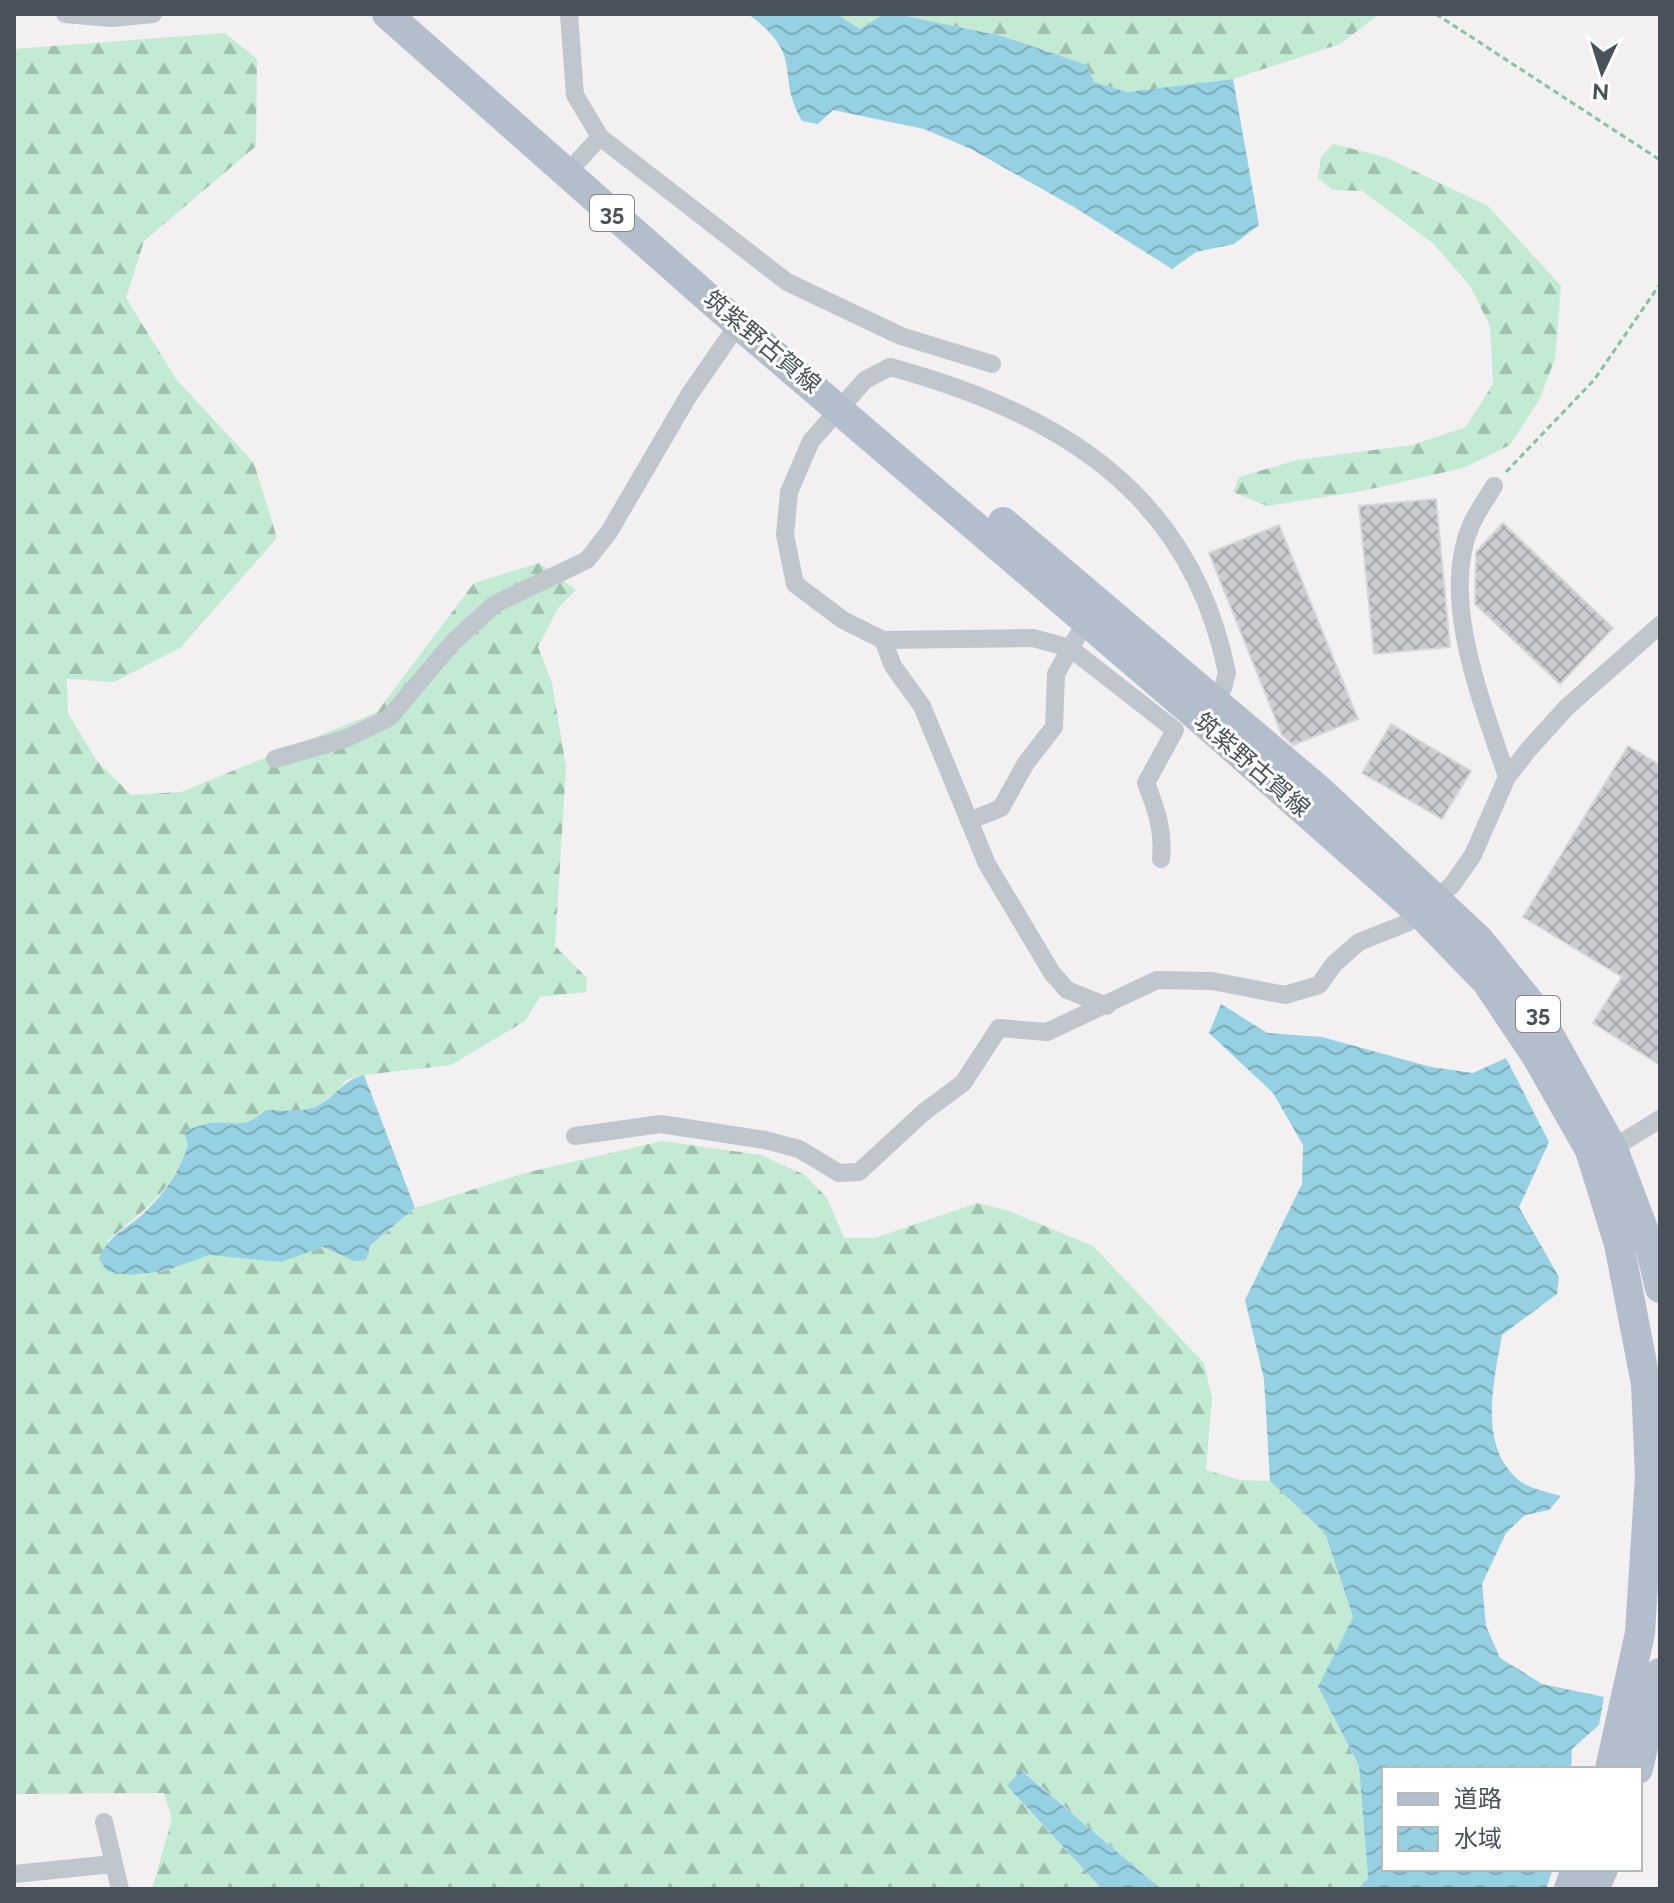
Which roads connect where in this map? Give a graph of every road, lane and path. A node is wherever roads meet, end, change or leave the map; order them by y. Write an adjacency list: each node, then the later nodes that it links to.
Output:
1 (65, 14): 2 (street)
2 (153, 14)
3 (387, 14): 9 (main road, 筑紫野古賀線 / 35)
4 (413, 14): 9 (main road, 筑紫野古賀線 / 35)
5 (569, 14): 7 (street)
6 (1436, 14): 8 (path)
7 (600, 137): 9 (street); 12 (street)
8 (1660, 160)
9 (573, 166): 11 (main road, 筑紫野古賀線 / 35); 13 (main road, 筑紫野古賀線 / 35)
10 (1660, 284): 14 (path)
11 (739, 323): 13 (main road, 筑紫野古賀線 / 35); 20 (street)
12 (992, 364)
13 (847, 401): 15 (main road, 筑紫野古賀線 / 35); 17 (street); 19 (main road, 筑紫野古賀線 / 35); 19 (street)
14 (1494, 486): 21 (street)
15 (1086, 621): 18 (street); 19 (main road, 筑紫野古賀線 / 35)
16 (1660, 625): 21 (street)
17 (883, 640): 18 (street); 22 (street)
18 (1070, 648): 22 (street); 23 (street)
19 (1206, 708): 24 (main road, 筑紫野古賀線 / 35)
20 (275, 759)
21 (1507, 777): 24 (street)
22 (969, 821): 25 (street)
23 (1161, 859)
24 (1428, 906): 25 (street); 28 (main road, 筑紫野古賀線 / 35)
25 (1107, 1006): 27 (street)
26 (1660, 1119): 28 (street)
27 (575, 1136)
28 (1603, 1154): 29 (main road, 筑紫野古賀線 / 35); 31 (main road, 筑紫野古賀線 / 35)
29 (1660, 1288)
30 (1660, 1673): 32 (main road)
31 (1610, 1767)
32 (1638, 1767)
33 (104, 1822): 34 (street)
34 (113, 1864): 35 (street); 36 (street)
35 (14, 1874)
36 (120, 1889)

